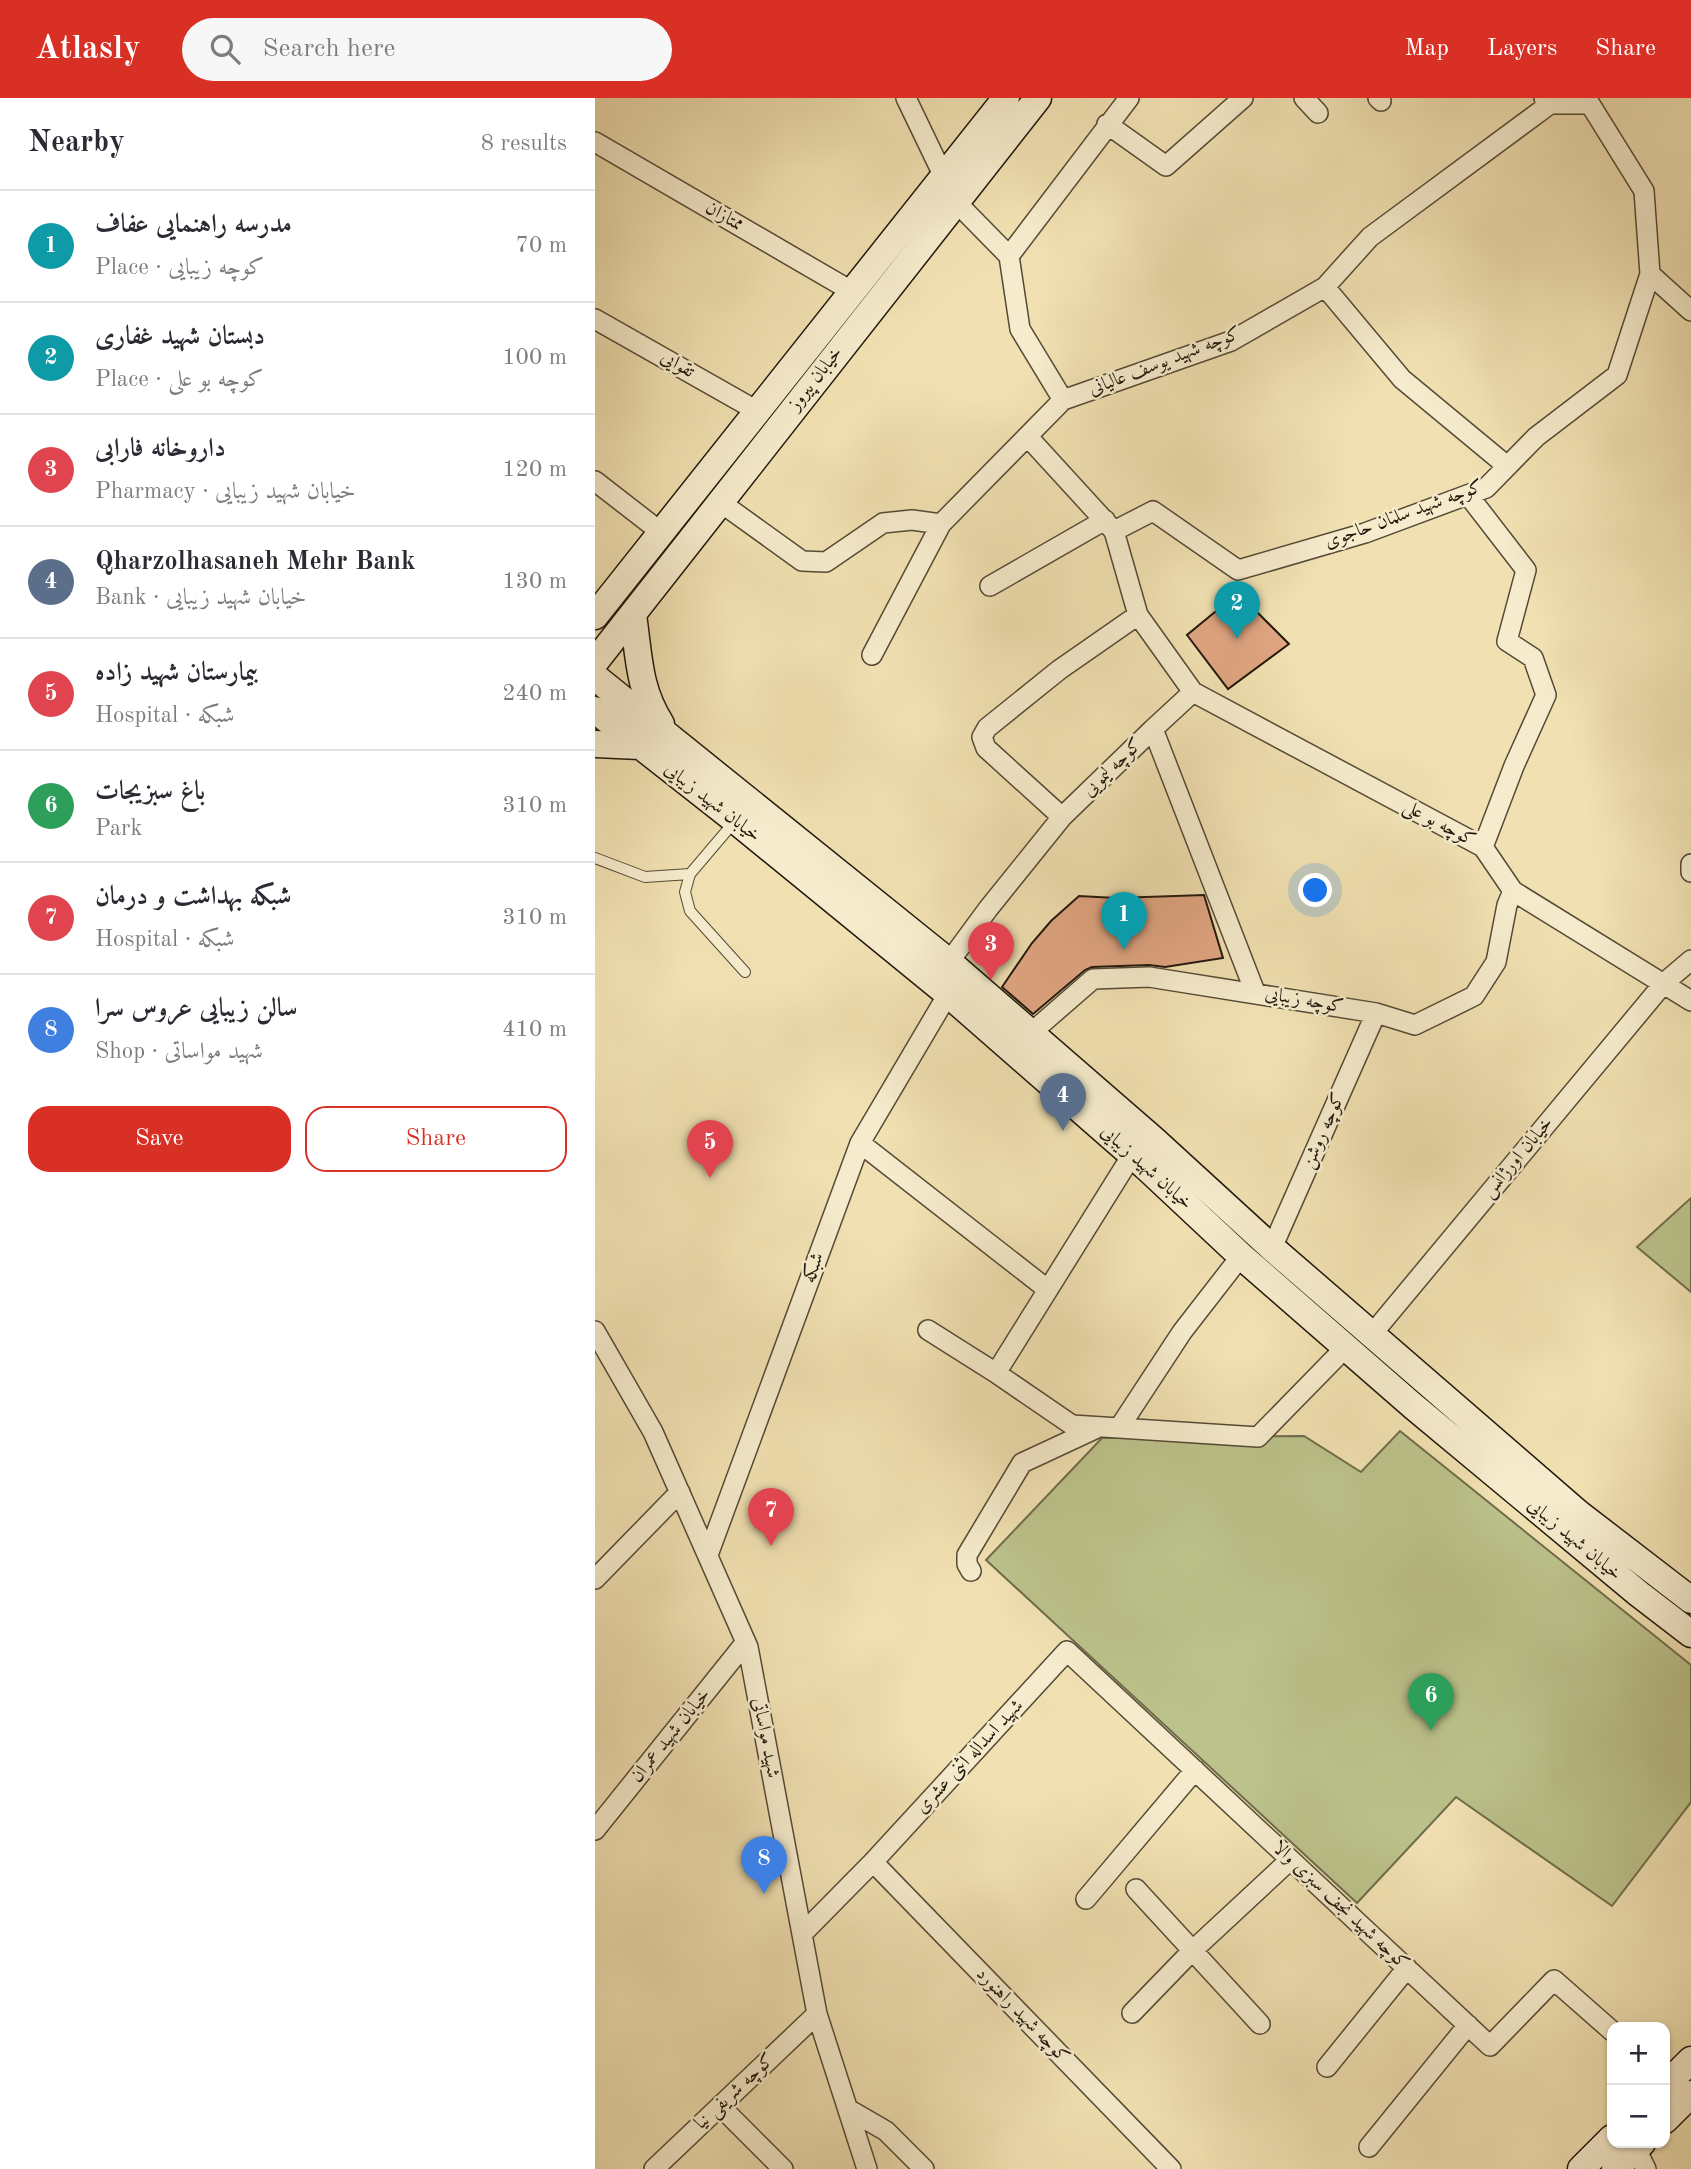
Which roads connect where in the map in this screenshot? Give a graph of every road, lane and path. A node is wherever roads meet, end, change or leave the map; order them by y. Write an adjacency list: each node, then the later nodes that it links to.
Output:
1 (906, 98): 12 (street)
2 (1006, 98): 12 (main road, خیابان پیروز)
3 (1038, 98): 13 (main road, خیابان پیروز)
4 (1129, 98): 10 (street)
5 (1243, 98): 10 (street)
6 (1304, 98): 9 (street)
7 (1547, 101): 8 (street); 16 (street, کوچه شهید یوسف عالیانی)
8 (1592, 101): 15 (street)
9 (1318, 113)
10 (1107, 124): 14 (street)
11 (595, 142): 17 (street, ممتازان)
12 (944, 177): 17 (main road, خیابان پیروز)
13 (956, 202): 14 (street); 26 (main road, خیابان پیروز)
14 (1009, 256): 20 (street, کوچه شهید یوسف عالیانی)
15 (1650, 274): 18 (street); 23 (street, کوچه شهید سلمان حاجوی)
16 (1325, 287): 20 (street, کوچه شهید یوسف عالیانی); 23 (street)
17 (853, 292): 21 (main road, خیابان پیروز)
18 (1691, 311)
19 (595, 319): 21 (street, تقوایی)
20 (1063, 400): 22 (street)
21 (759, 412): 29 (main road, خیابان پیروز)
22 (1028, 437): 27 (street); 28 (street)
23 (1507, 467): 25 (street, کوچه شهید سلمان حاجوی)
24 (595, 481): 29 (street)
25 (1468, 495): 28 (street, کوچه شهید سلمان حاجوی); 46 (street)
26 (720, 502): 27 (street); 32 (main road, خیابان پیروز)
27 (940, 524): 35 (street)
28 (1110, 526): 30 (street); 33 (street)
29 (662, 533): 31 (main road, خیابان پیروز)
30 (990, 586)
31 (606, 596): 34 (main road, خیابان پیروز)
32 (633, 615): 36 (main road, خیابان پیروز); 41 (main road)
33 (1138, 615): 38 (street); 44 (street)
34 (595, 616)
35 (872, 655)
36 (595, 662)
37 (595, 677): 41 (main road, خیابان شهید زیبایی)
38 (1193, 692): 40 (street); 46 (street, کوچه بو علی)
39 (595, 710): 43 (main road, خیابان شهید زیبایی)
40 (1153, 729): 44 (street, کوچه لیمویی); 56 (street, کوچه لیمویی)
41 (669, 738): 53 (main road, خیابان شهید زیبایی)
42 (595, 744): 43 (main road)
43 (640, 746): 45 (main road, خیابان شهید زیبایی)
44 (1062, 817): 53 (street, کوچه لیمویی)
45 (735, 820): 50 (lane); 57 (main road, خیابان شهید زیبایی)
46 (1483, 847): 51 (street, کوچه بو علی)
47 (595, 858): 50 (lane)
48 (1691, 864): 49 (street)
49 (1691, 872)
50 (690, 874): 54 (lane)
51 (1513, 891): 55 (street, کوچه بو علی); 59 (street, کوچه زیبایی)
52 (1691, 960): 55 (street, خیابان اورژانس)
53 (949, 962): 60 (main road, خیابان شهید زیبایی)
54 (745, 972)
55 (1664, 983): 58 (street, کوچه بو علی); 67 (street, خیابان اورژانس)
56 (1255, 992): 59 (street, کوچه زیبایی); 60 (street, کوچه زیبایی)
57 (948, 994): 61 (street, شبکه); 62 (main road, خیابان شهید زیبایی)
58 (1691, 1001)
59 (1376, 1013): 63 (street, کوچه روشن)
60 (1032, 1032): 63 (main road, خیابان شهید زیبایی)
61 (860, 1143): 65 (street); 76 (street, شبکه)
62 (1132, 1154): 64 (main road, خیابان شهید زیبایی); 65 (street)
63 (1272, 1248): 67 (main road, خیابان شهید زیبایی)
64 (1241, 1256): 69 (main road, خیابان شهید زیبایی); 73 (street)
65 (1047, 1289): 70 (street)
66 (927, 1330): 70 (street)
67 (1373, 1333): 71 (main road, خیابان شهید زیبایی)
68 (598, 1343): 75 (street, شهید مواساتی)
69 (1346, 1347): 73 (street); 74 (main road, خیابان شهید زیبایی)
70 (996, 1373): 72 (street)
71 (1472, 1420): 74 (main road); 79 (main road, خیابان شهید زیبایی)
72 (1096, 1428): 73 (street); 77 (street)
73 (1119, 1429)
74 (1455, 1441): 80 (main road, خیابان شهید زیبایی)
75 (680, 1492): 76 (street, شهید مواساتی); 78 (street)
76 (708, 1555): 81 (street, شهید مواساتی)
77 (971, 1571)
78 (595, 1579)
79 (1691, 1600)
80 (1691, 1634)
81 (746, 1642): 84 (street, خیابان شهید عمران); 89 (street, شهید مواساتی)
82 (1067, 1651): 83 (street, کوچه شهید نجف سبزی والا); 86 (street, شهید اسداله اثنی عشری)
83 (1195, 1770): 85 (street, کوچه شهید نجف سبزی والا); 88 (street)
84 (595, 1830)
85 (1290, 1860): 90 (street); 91 (street, کوچه شهید نجف سبزی والا)
86 (873, 1862): 89 (street, شهید اسداله اثنی عشری); 108 (street, کوچه شهید راهنورد)
87 (1136, 1889): 90 (street)
88 (1086, 1899)
89 (802, 1934): 93 (street, شهید مواساتی)
90 (1191, 1952): 92 (street); 94 (street)
91 (1407, 1968): 95 (street, کوچه شهید نجف سبزی والا); 98 (street)
92 (1132, 2012)
93 (817, 2014): 100 (street, کوچه شریفی نیا); 101 (street, شهید مواساتی)
94 (1259, 2024)
95 (1468, 2025): 96 (street, کوچه شهید نجف سبزی والا); 102 (street)
96 (1607, 2027)
97 (1691, 2060): 99 (main road)
98 (1327, 2067)
99 (1673, 2084)
100 (720, 2106): 104 (street, کوچه شریفی نیا); 105 (street)
101 (848, 2109): 106 (street, شهید مواساتی); 107 (street)
102 (1369, 2147)
103 (1634, 2150): 109 (main road); 110 (main road)
104 (654, 2169)
105 (783, 2169)
106 (867, 2169)
107 (924, 2169)
108 (1171, 2169)
109 (1581, 2169)
110 (1615, 2169)

